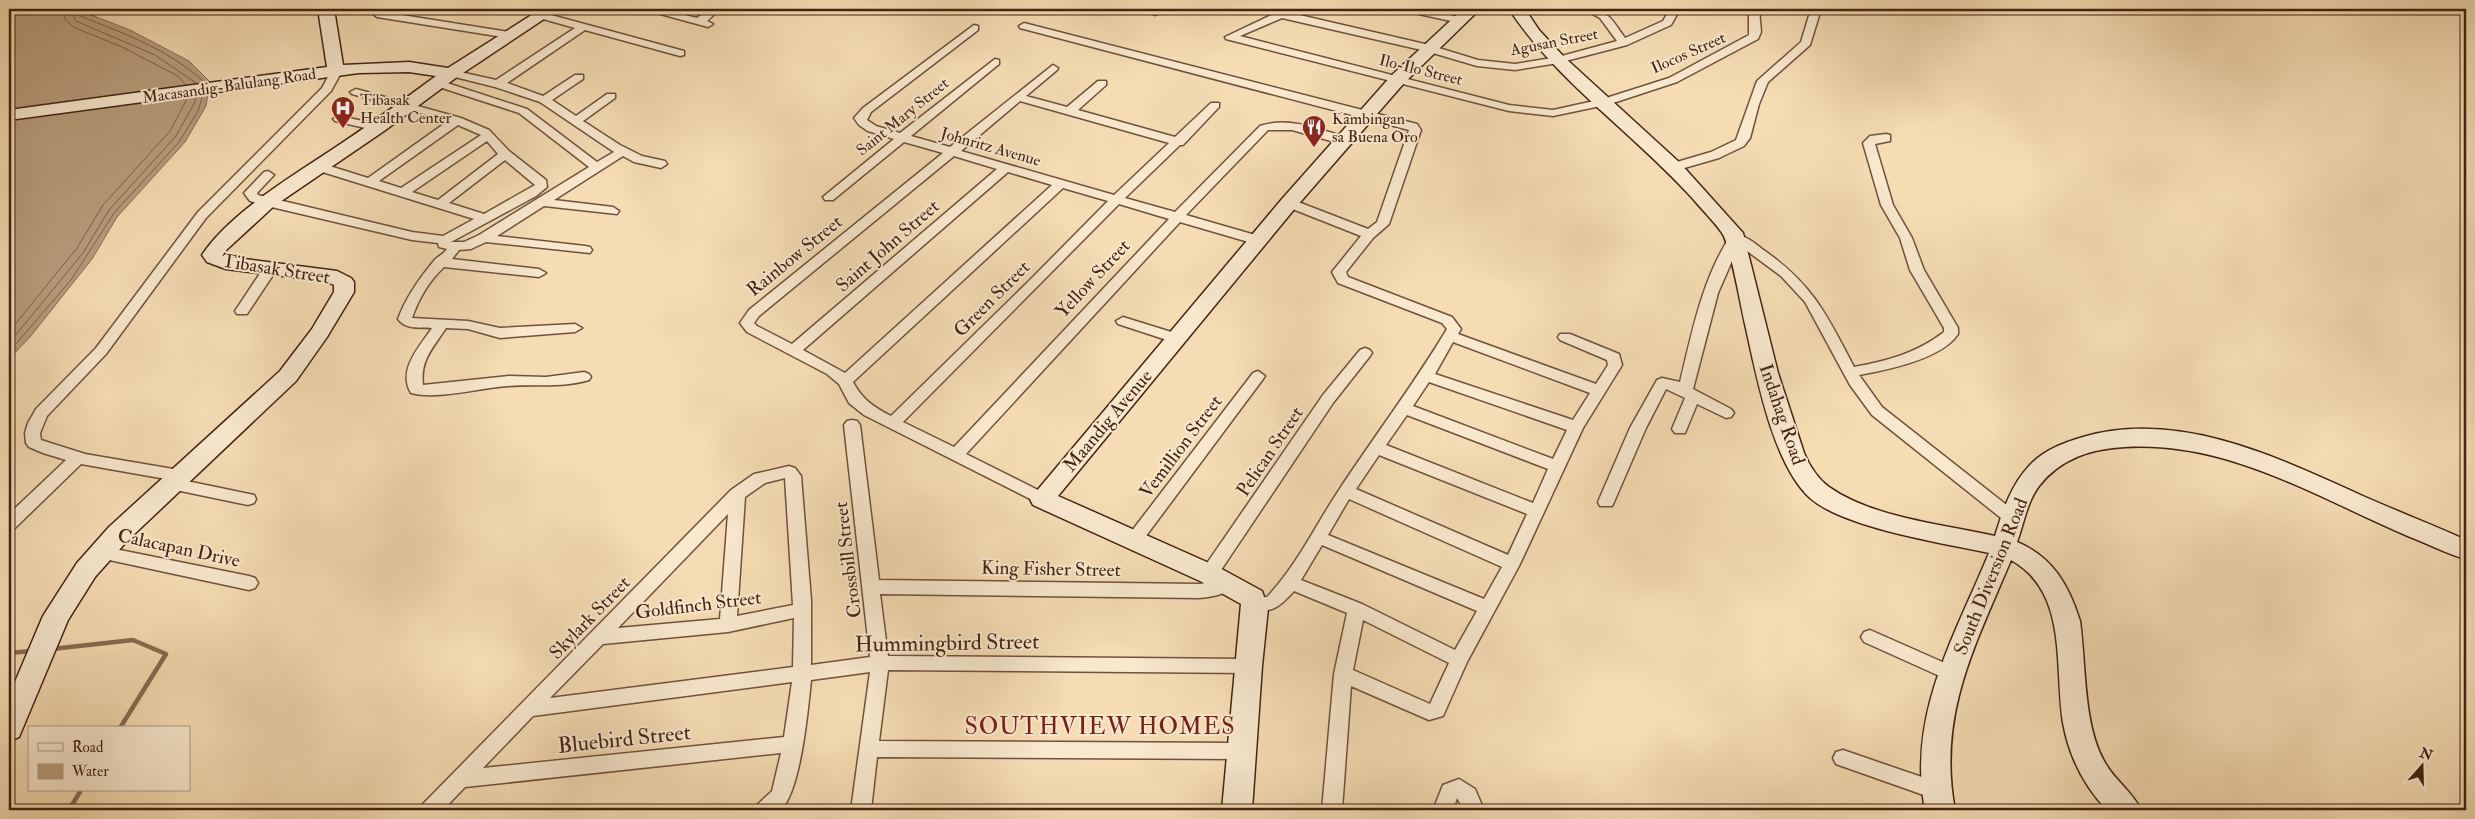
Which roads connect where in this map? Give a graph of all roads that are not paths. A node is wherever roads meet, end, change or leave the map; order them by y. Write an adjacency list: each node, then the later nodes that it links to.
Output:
1 (326, 9): 25 (street)
2 (380, 9): 18 (street)
3 (648, 9): 4 (street)
4 (716, 9)
5 (1293, 9): 13 (street)
6 (1409, 9): 14 (street)
7 (1516, 9): 22 (street, Indahag Road)
8 (1588, 9): 19 (street)
9 (1674, 9): 19 (street, Agusan Street)
10 (1754, 9): 35 (street, Ilocos Street)
11 (1816, 9): 56 (street)
12 (546, 12): 16 (street); 18 (street, Tibasak Street)
13 (1280, 14): 20 (street, Agusan Street); 28 (street, Ilo-Ilo Street)
14 (1466, 15): 20 (street, Maandig Avenue)
15 (1024, 26): 39 (street)
16 (583, 27): 21 (street); 30 (street)
17 (974, 28): 46 (street, Johnritz Avenue)
18 (510, 35): 27 (street, Tibasak Street)
19 (1623, 42): 22 (street, Agusan Street)
20 (1429, 48): 22 (street, Agusan Street); 28 (street, Maandig Avenue)
21 (680, 53)
22 (1558, 60): 35 (street, Indahag Road)
23 (995, 62): 46 (street, Saint Mary Street)
24 (1053, 68): 33 (street)
25 (336, 71): 27 (street, Macasandig-Balulang Road); 40 (street, Macasandig-Balulang Road); 104 (street)
26 (579, 77): 34 (street)
27 (444, 78): 30 (street); 36 (street, Tibasak Street); 57 (street)
28 (1398, 79): 35 (street, Ilo-Ilo Street); 39 (street, Maandig Avenue)
29 (1102, 83): 38 (street)
30 (498, 84): 34 (street)
31 (356, 92): 36 (street)
32 (611, 96): 43 (street)
33 (1018, 97): 38 (street); 51 (street)
34 (544, 100): 43 (street)
35 (1606, 102): 56 (street, Indahag Road)
36 (406, 106): 42 (street); 44 (street, Tibasak Street)
37 (1215, 106): 49 (street, Green Street)
38 (1070, 111): 49 (street)
39 (1368, 113): 48 (street, Maandig Avenue); 71 (street)
40 (9, 115)
41 (338, 119): 44 (street)
42 (457, 120): 45 (street); 59 (street)
43 (576, 122): 50 (street)
44 (378, 127): 54 (street, Tibasak Street)
45 (488, 135): 52 (street); 61 (street)
46 (901, 137): 51 (street, Johnritz Avenue); 62 (street, Saint Mary Street)
47 (1886, 138): 89 (street)
48 (1345, 141): 66 (street, Maandig Avenue); 70 (street, Yellow Street)
49 (1179, 142): 63 (street, Green Street)
50 (623, 151): 53 (street); 57 (street)
51 (952, 152): 55 (street, Johnritz Avenue); 87 (street, Rainbow Street)
52 (505, 154): 67 (street); 69 (street)
53 (661, 164)
54 (320, 167): 59 (street); 64 (street, Tibasak Street)
55 (1006, 167): 60 (street, Johnritz Avenue); 87 (street, Saint John Street)
56 (1674, 167): 73 (street, Indahag Road)
57 (598, 168): 65 (street)
58 (268, 175): 64 (street)
59 (369, 183): 61 (street)
60 (1061, 183): 63 (street, Johnritz Avenue); 93 (street)
61 (402, 193): 67 (street)
62 (829, 196)
63 (1118, 199): 70 (street, Johnritz Avenue); 98 (street, Green Street)
64 (267, 202): 75 (street); 78 (street, Tibasak Street)
65 (543, 202): 68 (street); 72 (street)
66 (1289, 203): 71 (street); 74 (street, Maandig Avenue)
67 (439, 204): 69 (street)
68 (613, 211)
69 (484, 218): 75 (street)
70 (1177, 218): 74 (street, Johnritz Avenue); 103 (street, Yellow Street)
71 (1368, 235): 84 (street)
72 (484, 238): 75 (street); 76 (street)
73 (1736, 238): 89 (street); 95 (street); 117 (street, Indahag Road)
74 (1258, 240): 86 (street, Maandig Avenue)
75 (450, 244): 77 (street)
76 (585, 250)
77 (440, 262): 79 (street); 82 (street)
78 (270, 269): 80 (street); 106 (street, Tibasak Street)
79 (539, 273)
80 (242, 311)
81 (1122, 321): 86 (street)
82 (442, 323): 83 (street); 92 (street)
83 (575, 328)
84 (1451, 336): 91 (street); 94 (street)
85 (1565, 337): 94 (street)
86 (1176, 338): 109 (street, Maandig Avenue)
87 (793, 352): 93 (street, Rainbow Street)
88 (1366, 353): 121 (street, Pelican Street)
89 (1851, 372): 113 (street)
90 (1258, 376): 116 (street, Vemillion Street)
91 (1426, 376): 96 (street); 100 (street)
92 (584, 377)
93 (845, 381): 98 (street, Rainbow Street)
94 (1598, 390): 100 (street)
95 (1689, 393): 97 (street); 101 (street); 111 (street)
96 (1404, 408): 102 (street); 105 (street)
97 (1726, 413)
98 (892, 423): 103 (street, Rainbow Street)
99 (852, 425): 124 (street, Crossbill Street)
100 (1576, 427): 105 (street)
101 (1680, 429)
102 (1378, 448): 107 (street); 112 (street)
103 (955, 456): 109 (street, Rainbow Street)
104 (79, 457): 106 (street); 114 (street)
105 (1558, 467): 112 (street)
106 (175, 479): 110 (street); 119 (street, Tibasak Street)
107 (1346, 491): 115 (street); 120 (street)
108 (737, 494): 128 (street, Skylark Street); 129 (street); 130 (street, Skylark Street)
109 (1042, 498): 116 (street)
110 (248, 499)
111 (1606, 502)
112 (1537, 511): 120 (street)
113 (2012, 518): 117 (street, South Diversion Road); 118 (street, South Diversion Road)
114 (9, 524)
115 (1318, 537): 122 (street); 126 (street)
116 (1134, 540): 121 (street)
117 (2004, 547): 137 (street, South Diversion Road); 153 (street, Indahag Road)
118 (2466, 550)
119 (100, 552): 123 (street, Calacapan Drive); 139 (street, Tibasak Street)
120 (1512, 564): 126 (street)
121 (1219, 578): 124 (street, King Fisher Street); 125 (street)
122 (1291, 582): 125 (street); 127 (street)
123 (249, 583)
124 (872, 587): 133 (street, Crossbill Street)
125 (1256, 603): 134 (street)
126 (1489, 608): 132 (street)
127 (1356, 609): 132 (street); 136 (street)
128 (801, 610): 129 (street, Goldfinch Street); 135 (street)
129 (728, 625): 130 (street, Goldfinch Street)
130 (599, 637): 138 (street, Skylark Street)
131 (1870, 637): 137 (street)
132 (1459, 660): 136 (street)
133 (880, 663): 134 (street, Hummingbird Street); 135 (street, Hummingbird Street); 141 (street, Crossbill Street)
134 (1248, 666): 142 (street)
135 (802, 673): 138 (street, Hummingbird Street); 140 (street)
136 (1343, 674): 150 (street)
137 (1950, 674): 145 (street, South Diversion Road)
138 (529, 709): 144 (street, Skylark Street)
139 (9, 729)
140 (792, 744): 144 (street, Bluebird Street); 147 (street)
141 (870, 749): 142 (street); 148 (street, Crossbill Street)
142 (1241, 751): 149 (street)
143 (1843, 758): 145 (street)
144 (460, 779): 146 (street, Skylark Street)
145 (1938, 800)
146 (430, 810)
147 (765, 810)
148 (861, 810)
149 (1237, 810)
150 (1332, 810)
151 (1443, 810): 152 (street)
152 (1474, 810)
153 (2126, 810)

